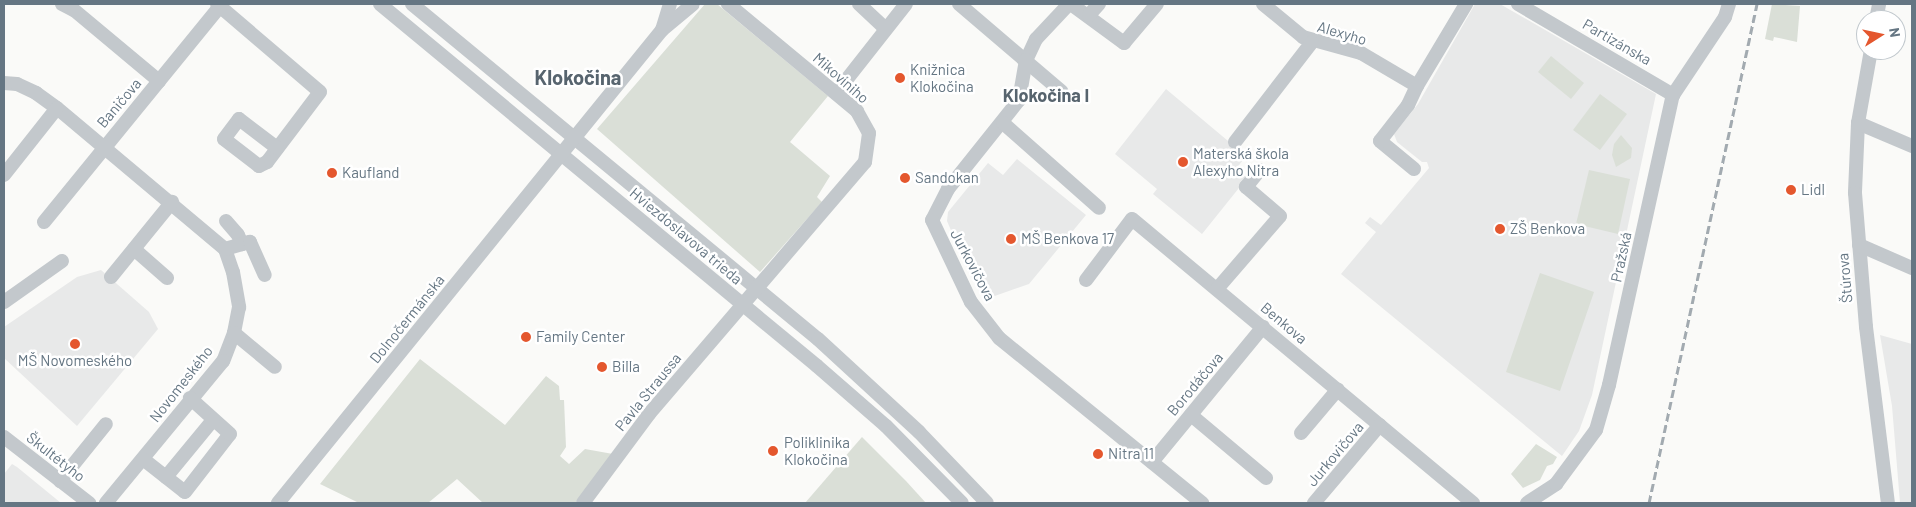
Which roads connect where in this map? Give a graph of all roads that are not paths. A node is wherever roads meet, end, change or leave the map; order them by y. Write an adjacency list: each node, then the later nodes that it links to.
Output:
1 (62, 4): 26 (street, Baničova)
2 (220, 4): 26 (street, Baničova); 39 (street)
3 (380, 4): 22 (street, Hviezdoslavova trieda)
4 (412, 4): 19 (street, Hviezdoslavova trieda)
5 (670, 4): 21 (street)
6 (693, 4): 21 (street)
7 (728, 4): 30 (street, Mikovíniho)
8 (859, 4): 20 (street)
9 (906, 4): 20 (street)
10 (959, 4): 24 (street)
11 (1070, 4): 18 (street); 24 (street, Jurkovičova)
12 (1099, 4): 18 (street)
13 (1157, 4): 18 (street)
14 (1263, 4): 23 (street, Alexyho)
15 (1466, 4): 28 (street)
16 (1518, 4): 31 (street, Partizánska)
17 (1729, 4): 31 (street, Pražská)
18 (1089, 15)
19 (427, 16): 22 (street); 35 (street, Hviezdoslavova trieda)
20 (885, 28): 30 (street)
21 (662, 30): 35 (street)
22 (414, 31): 40 (street, Hviezdoslavova trieda)
23 (1312, 42): 28 (street, Alexyho); 36 (street)
24 (1026, 60): 29 (street); 33 (street, Jurkovičova)
25 (1869, 60): 34 (street, Štúrova)
26 (159, 81): 37 (street, Baničova)
27 (4, 83): 32 (street, Novomeského)
28 (1418, 86): 41 (street)
29 (1062, 92)
30 (836, 94): 58 (street, Mikovíniho)
31 (1673, 94): 87 (street, Pražská)
32 (57, 108): 37 (street, Novomeského); 43 (street)
33 (1003, 123): 45 (street); 74 (street, Jurkovičova)
34 (1858, 124): 38 (street); 49 (street, Štúrova)
35 (575, 140): 40 (street, Dolnočermánska); 58 (street, Hviezdoslavova trieda)
36 (1235, 142)
37 (104, 146): 44 (street, Novomeského); 46 (street)
38 (1912, 146)
39 (277, 148)
40 (562, 155): 61 (street, Hviezdoslavova trieda); 80 (street, Dolnočermánska)
41 (1414, 169)
42 (1260, 170): 59 (street)
43 (4, 175)
44 (172, 202): 50 (street, Novomeského); 51 (street)
45 (1099, 208)
46 (44, 222)
47 (226, 222): 48 (street)
48 (242, 244): 50 (street); 54 (street)
49 (1859, 245): 53 (street); 88 (street, Štúrova)
50 (225, 249): 63 (street, Novomeského)
51 (134, 250): 55 (street); 56 (street)
52 (62, 261): 60 (street)
53 (1912, 268)
54 (265, 275)
55 (111, 277)
56 (167, 278)
57 (1086, 280): 59 (street, Benkova)
58 (757, 289): 61 (street, Mikovíniho); 83 (street, Hviezdoslavova trieda)
59 (1217, 289): 62 (street, Benkova)
60 (4, 302)
61 (743, 303): 81 (street, Pavla Straussa); 82 (street, Hviezdoslavova trieda)
62 (1263, 327): 65 (street, Benkova); 67 (street, Borodáčova)
63 (234, 333): 64 (street); 66 (street, Novomeského)
64 (275, 367)
65 (1338, 390): 70 (street, Benkova); 71 (street)
66 (190, 398): 68 (street); 73 (street, Novomeského)
67 (1191, 415): 74 (street, Borodáčova); 76 (street)
68 (214, 420): 75 (street); 75 (street)
69 (106, 424): 77 (street)
70 (1380, 425): 85 (street, Jurkovičova); 86 (street, Benkova)
71 (1300, 433)
72 (4, 437): 77 (street, Škultétyho)
73 (143, 459): 75 (street); 79 (street, Novomeského)
74 (1152, 462): 84 (street, Jurkovičova)
75 (166, 477)
76 (1266, 478)
77 (60, 482): 78 (street, Škultétyho)
78 (89, 503)
79 (106, 503)
80 (278, 503)
81 (583, 503)
82 (962, 503)
83 (987, 503)
84 (1202, 503)
85 (1314, 503)
86 (1473, 503)
87 (1527, 503)
88 (1888, 503)

